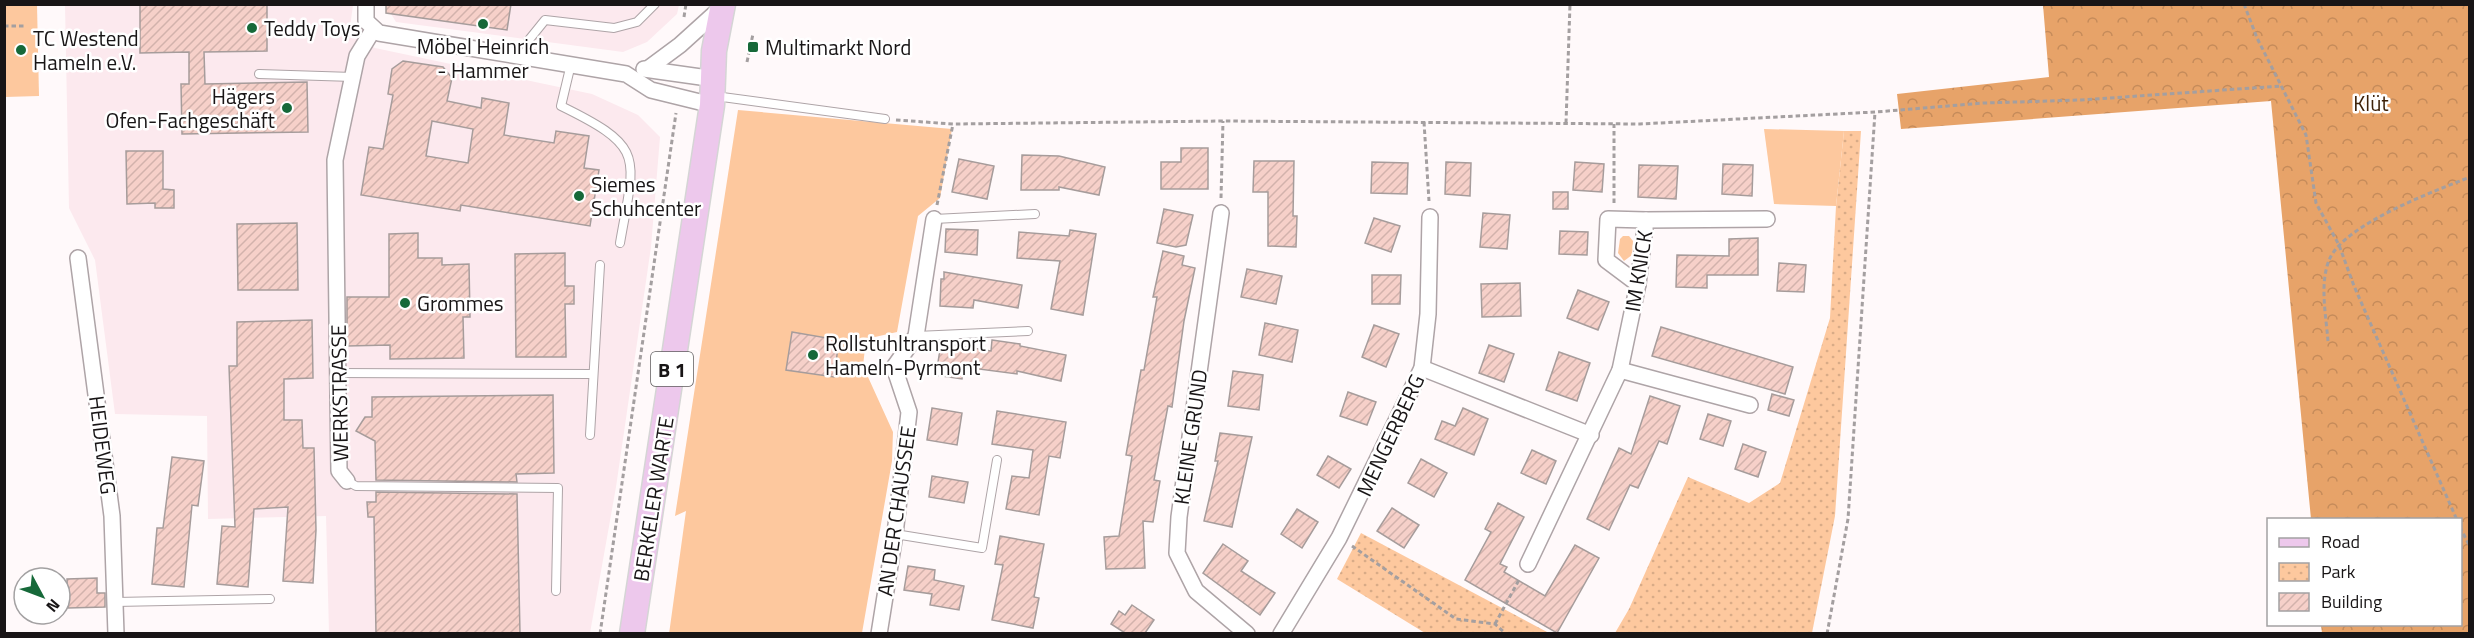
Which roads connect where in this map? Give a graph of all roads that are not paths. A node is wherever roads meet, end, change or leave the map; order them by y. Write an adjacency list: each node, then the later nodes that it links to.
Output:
1 (366, 4): 4 (street)
2 (655, 4): 5 (lane)
3 (726, 5): 7 (street); 11 (main road, BERKELER WARTE / B 1)
4 (373, 30): 5 (street); 10 (street, WERKSTRASSE)
5 (526, 57): 6 (street)
6 (571, 64): 9 (street); 19 (lane)
7 (649, 68): 9 (street); 11 (street)
8 (259, 74): 10 (lane)
9 (626, 74): 11 (street)
10 (353, 77): 27 (street, WERKSTRASSE)
11 (713, 93): 12 (lane); 40 (main road, BERKELER WARTE / B 1)
12 (885, 119)
13 (1221, 213): 42 (street, KLEINE GRUND)
14 (1035, 214): 16 (lane)
15 (1430, 217): 25 (street, MENGERBERG)
16 (934, 219): 24 (street, AN DER CHAUSSEE)
17 (1767, 219): 18 (street, IM KNICK)
18 (1646, 220): 22 (street, IM KNICK); 22 (street)
19 (620, 243)
20 (78, 258): 38 (street, HEIDEWEG)
21 (600, 265): 28 (lane)
22 (1638, 284): 26 (street, IM KNICK)
23 (1028, 331): 24 (lane)
24 (916, 336): 34 (street, AN DER CHAUSSEE)
25 (1422, 368): 31 (street); 43 (street, MENGERBERG)
26 (1620, 370): 29 (street); 31 (street, IM KNICK)
27 (338, 373): 28 (lane); 33 (street, WERKSTRASSE)
28 (593, 374): 30 (lane)
29 (1750, 405)
30 (590, 435)
31 (1591, 435): 35 (street, IM KNICK)
32 (997, 459): 34 (lane)
33 (347, 481): 36 (lane, WERKSTRASSE)
34 (895, 534): 41 (street, AN DER CHAUSSEE)
35 (1528, 564)
36 (556, 591)
37 (270, 599): 38 (lane)
38 (115, 602): 39 (street, HEIDEWEG)
39 (116, 633)
40 (632, 633)
41 (879, 633)
42 (1247, 633)
43 (1281, 633)

